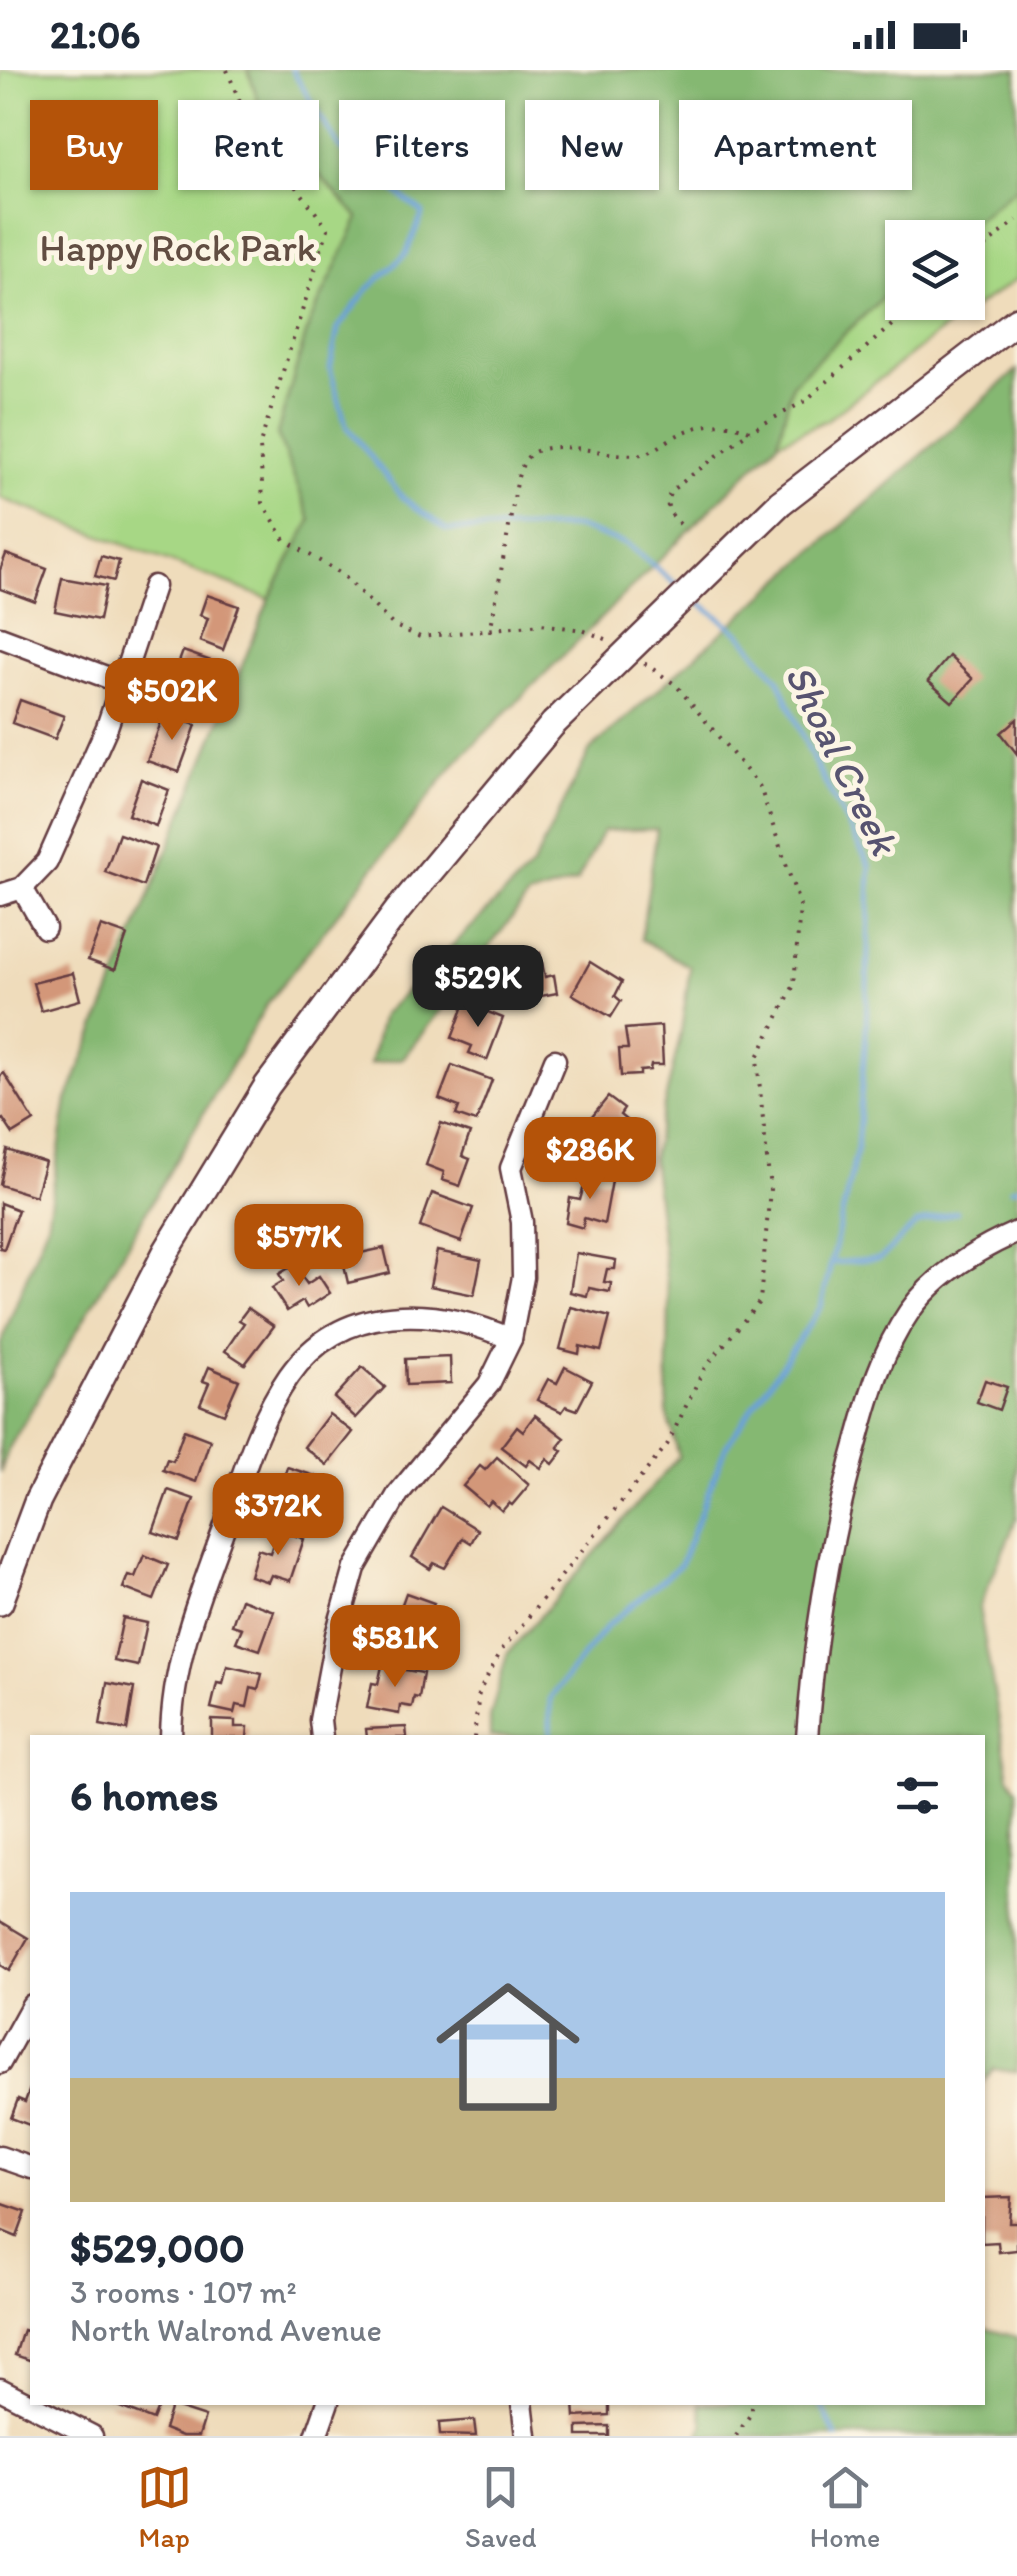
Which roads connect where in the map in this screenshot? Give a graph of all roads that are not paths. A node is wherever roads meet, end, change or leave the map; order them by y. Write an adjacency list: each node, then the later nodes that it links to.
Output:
1 (1017, 320): 11 (main road, bridge)
2 (154, 586): 4 (street)
3 (0, 637): 4 (street)
4 (122, 683): 5 (street)
5 (22, 888): 6 (street); 7 (street)
6 (0, 894)
7 (45, 928)
8 (554, 1060): 10 (street)
9 (1017, 1232): 14 (street)
10 (511, 1340): 12 (street); 13 (street)
11 (0, 1602)
12 (170, 1735)
13 (322, 1735)
14 (806, 1735)
15 (30, 2009): 16 (street)
16 (0, 2063)
17 (0, 2157): 18 (street)
18 (30, 2167)
19 (0, 2389): 20 (street)
20 (30, 2404)
21 (31, 2405): 24 (street)
22 (327, 2405): 25 (street)
23 (522, 2405): 26 (street)
24 (92, 2436)
25 (316, 2436)
26 (526, 2436)

